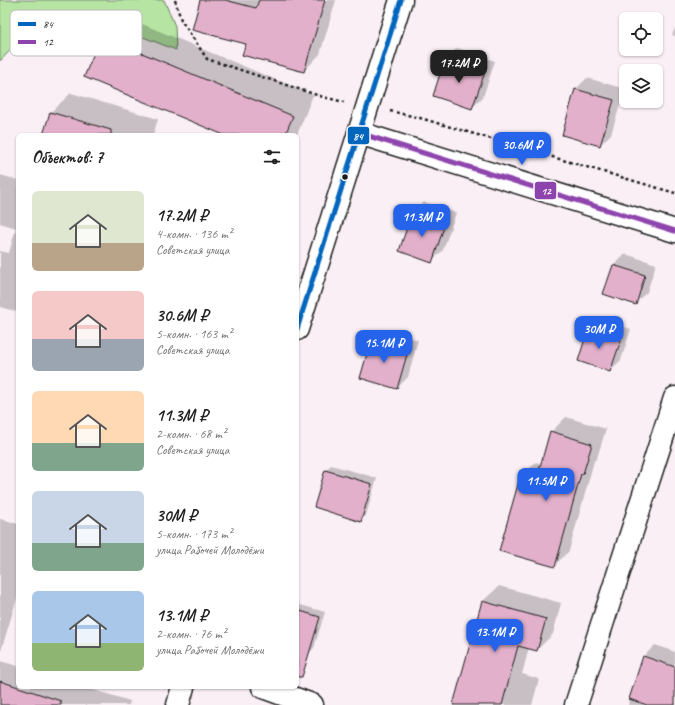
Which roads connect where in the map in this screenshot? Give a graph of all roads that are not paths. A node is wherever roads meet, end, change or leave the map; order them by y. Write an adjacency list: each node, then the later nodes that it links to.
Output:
1 (401, 0): 2 (street)
2 (359, 133): 3 (street); 4 (street)
3 (675, 231)
4 (299, 323)
5 (675, 398): 10 (street)
6 (182, 689): 8 (street)
7 (268, 689): 9 (street)
8 (178, 705)
9 (312, 705)
10 (576, 705)

